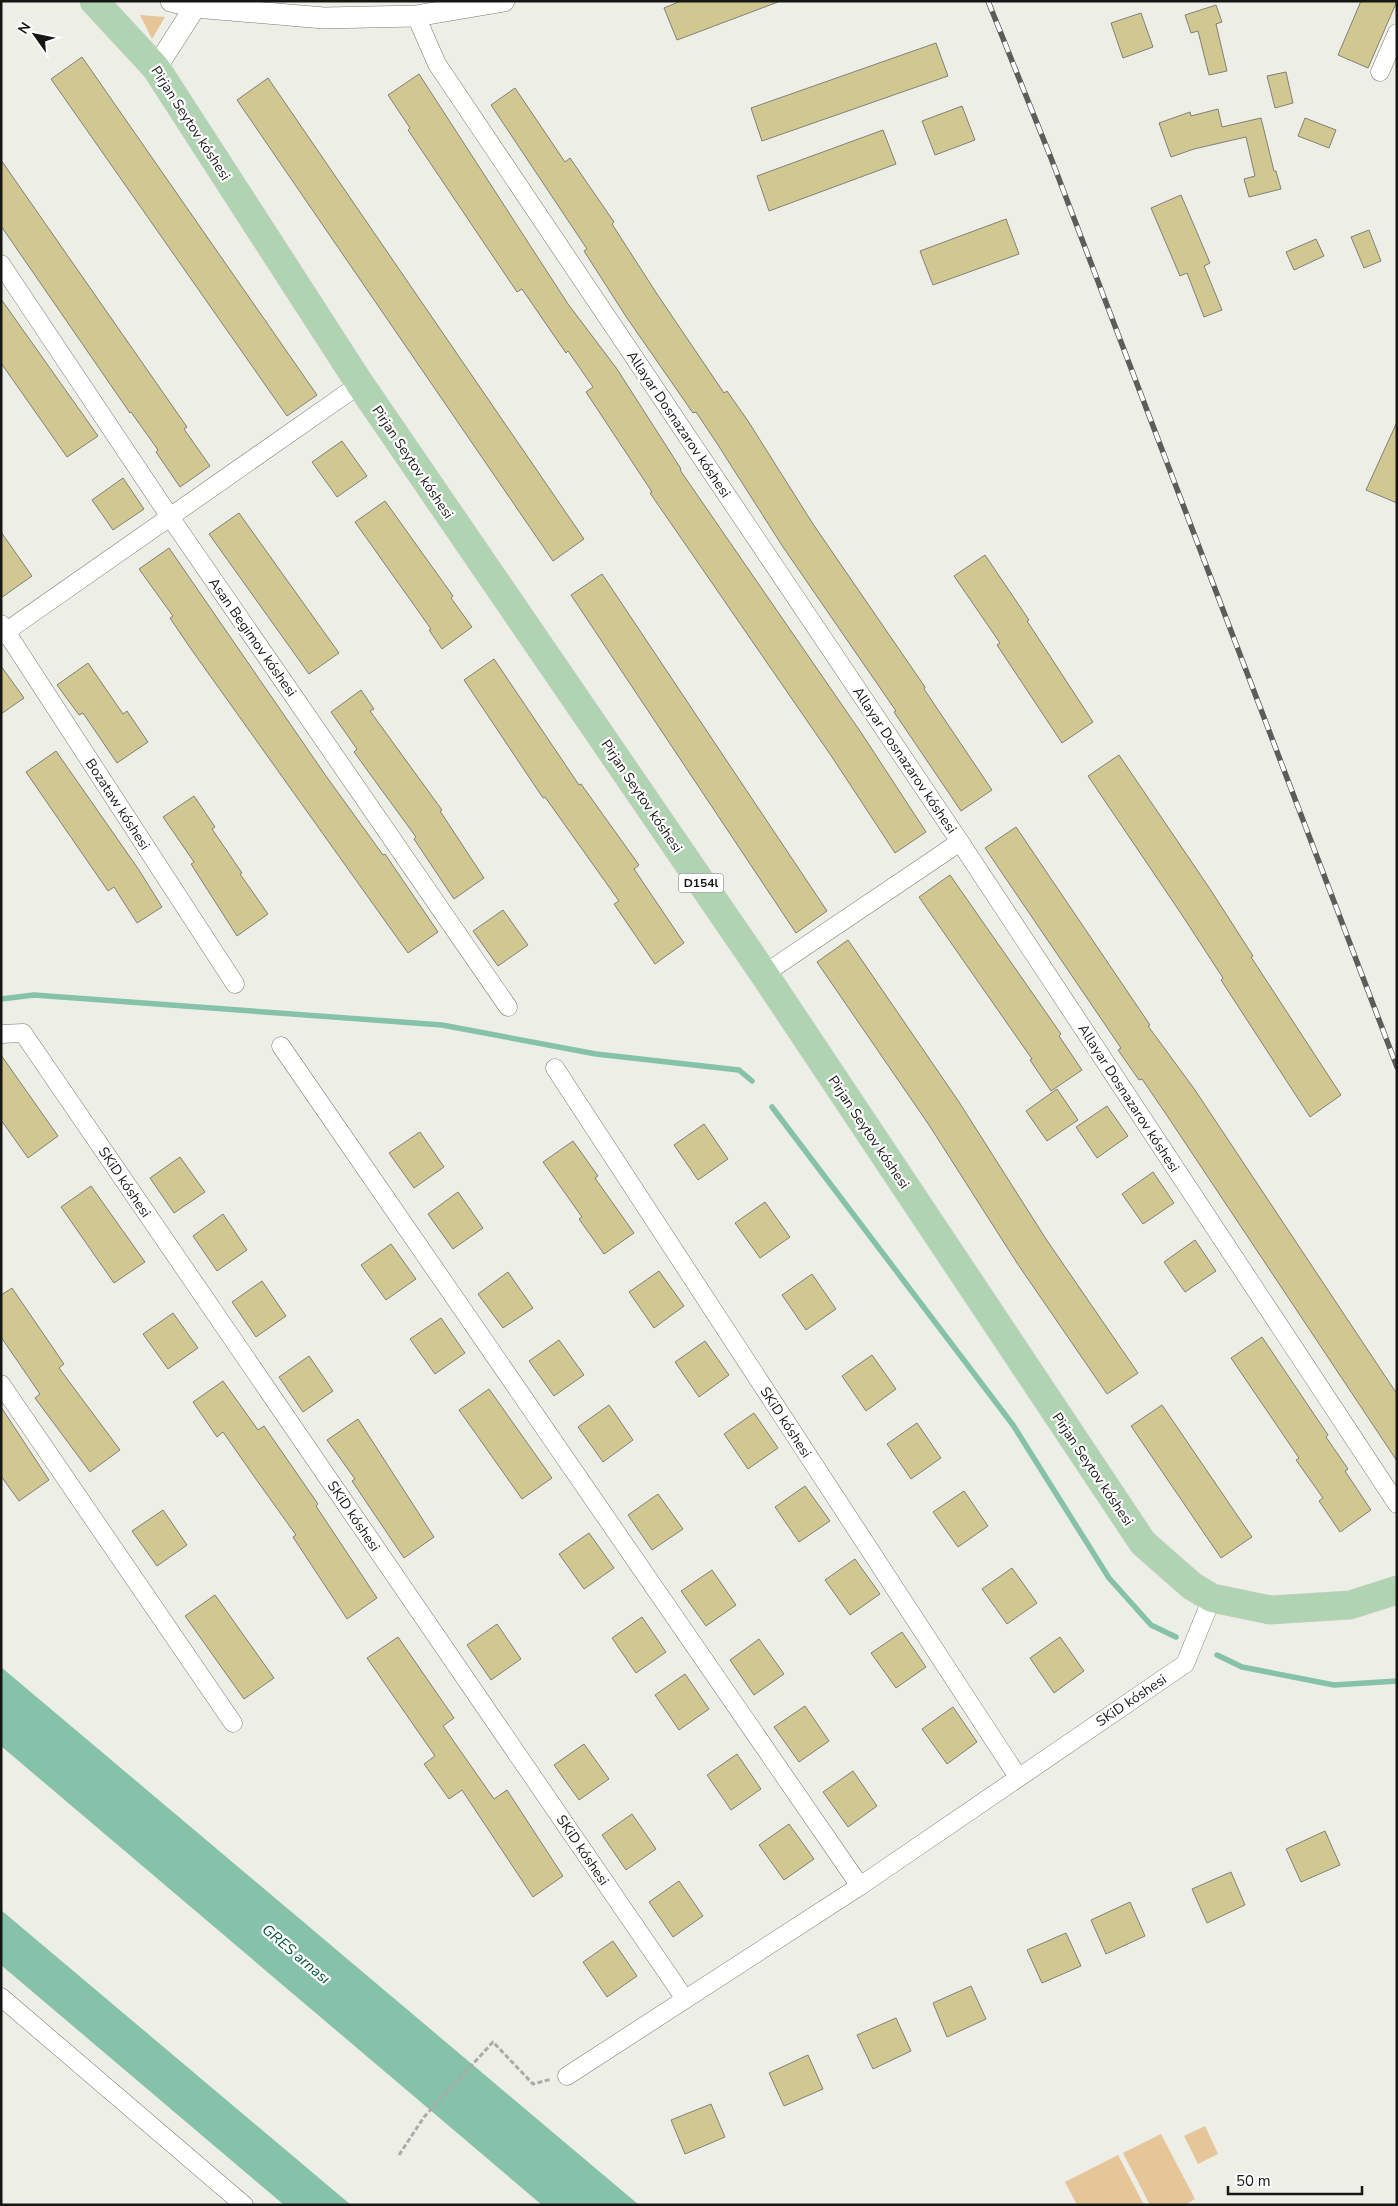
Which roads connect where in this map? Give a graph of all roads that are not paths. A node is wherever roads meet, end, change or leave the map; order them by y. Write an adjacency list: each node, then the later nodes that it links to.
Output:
1 (94, 1): 8 (main road, Pirjan Seytov kóshesi / D154l)
2 (171, 1): 4 (street)
3 (504, 1): 6 (street)
4 (195, 8): 5 (street); 8 (street)
5 (258, 8): 6 (street)
6 (416, 16): 14 (street, Allayar Dosnazarov kóshesi)
7 (1397, 33): 9 (street)
8 (156, 68): 11 (main road, Pirjan Seytov kóshesi / D154l)
9 (1380, 72)
10 (1, 264): 12 (street, Asan Begimov kóshesi)
11 (360, 384): 12 (street); 15 (main road, Pirjan Seytov kóshesi / D154l)
12 (170, 516): 13 (street); 17 (street, Asan Begimov kóshesi)
13 (3, 630): 16 (street, Bozataw kóshesi)
14 (960, 842): 15 (street); 22 (street, Allayar Dosnazarov kóshesi)
15 (764, 974): 24 (main road, Pirjan Seytov kóshesi / D154l)
16 (235, 984)
17 (508, 1007)
18 (1, 1034): 29 (street, SKiD kóshesi)
19 (281, 1046): 27 (street)
20 (555, 1068): 26 (street, SKiD kóshesi)
21 (1, 1384): 25 (street)
22 (1397, 1504)
23 (1397, 1590): 24 (main road, Pirjan Seytov kóshesi / D154l)
24 (1212, 1598): 26 (street, SKiD kóshesi)
25 (233, 1723)
26 (1018, 1777): 27 (street, SKiD kóshesi)
27 (860, 1886): 29 (street, SKiD kóshesi)
28 (1, 1997): 31 (street)
29 (685, 1999): 30 (street, SKiD kóshesi)
30 (567, 2076)
31 (244, 2205)

